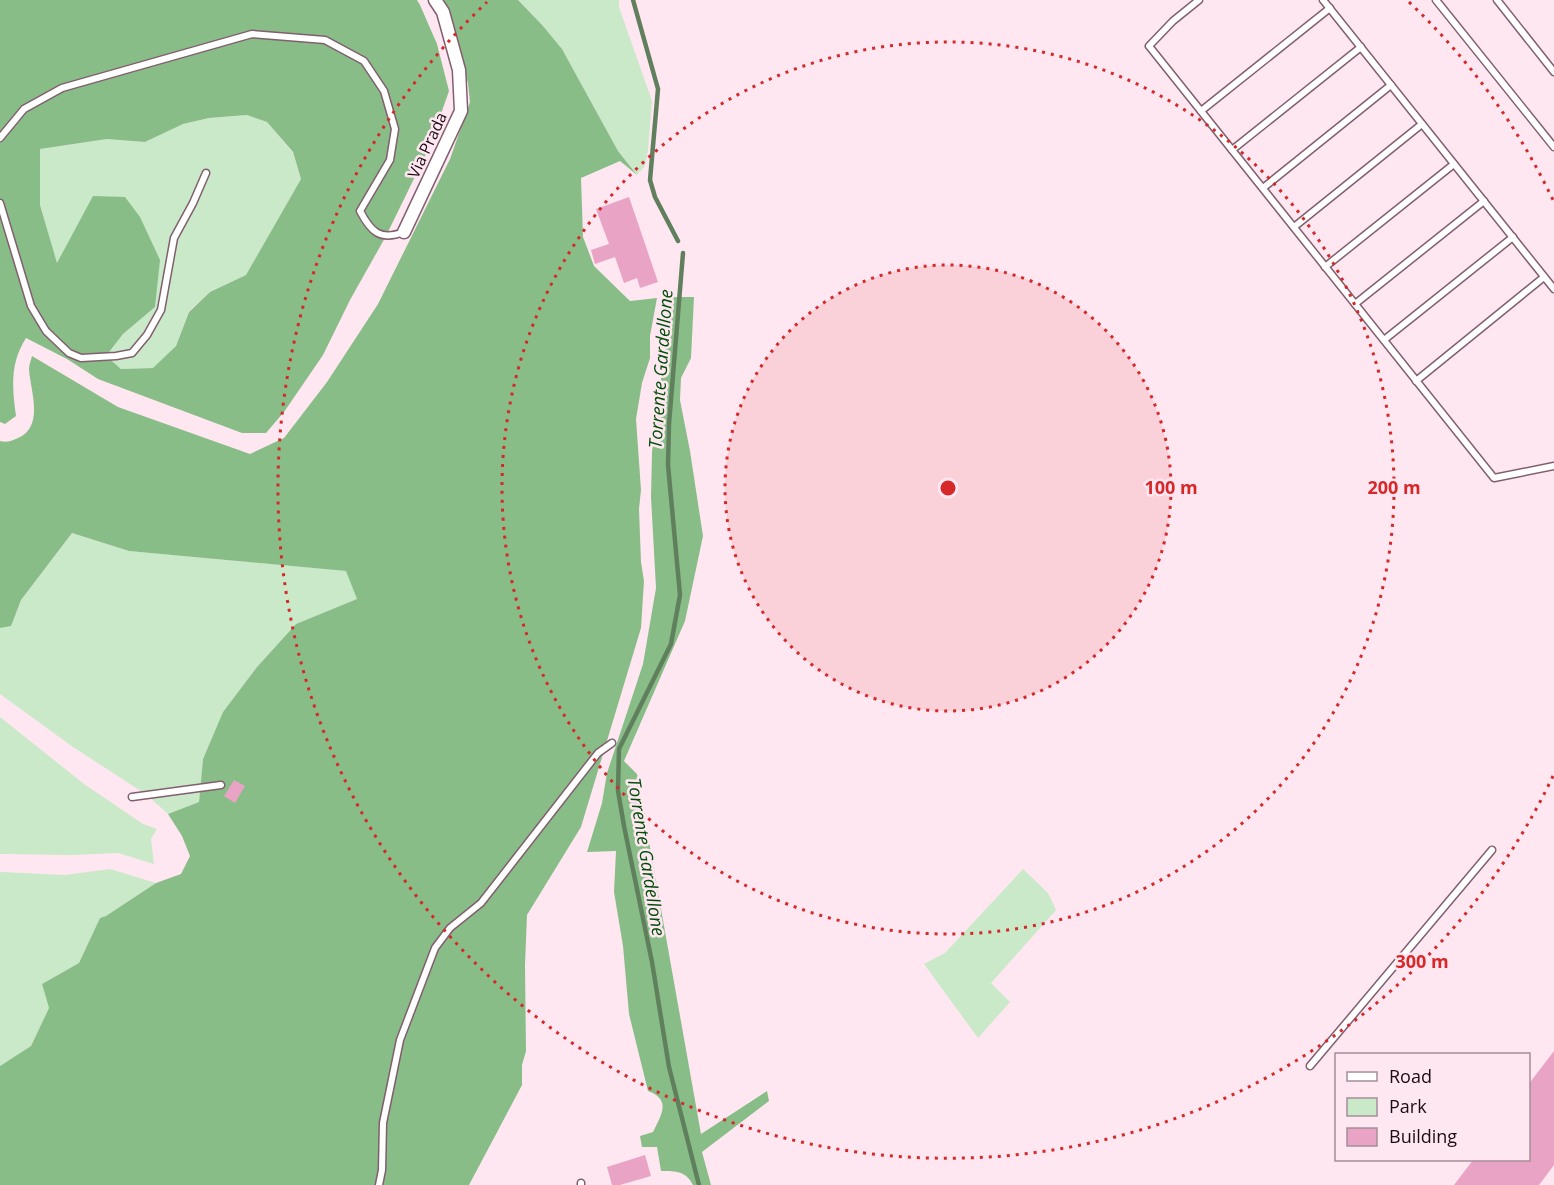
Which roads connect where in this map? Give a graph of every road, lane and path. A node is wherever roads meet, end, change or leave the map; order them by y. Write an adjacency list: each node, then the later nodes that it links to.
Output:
1 (435, 0): 21 (street, Via Prada)
2 (1198, 0): 10 (lane)
3 (1323, 0): 6 (lane)
4 (1436, 0): 13 (lane)
5 (1497, 0): 8 (lane)
6 (1330, 8): 7 (lane); 10 (lane)
7 (1361, 47): 9 (lane); 14 (lane)
8 (1554, 72)
9 (1391, 85): 11 (lane); 17 (lane)
10 (1201, 111): 14 (lane)
11 (1422, 124): 15 (lane); 20 (lane)
12 (0, 138): 21 (lane)
13 (1554, 147)
14 (1232, 150): 17 (lane)
15 (1454, 164): 18 (lane); 23 (lane)
16 (206, 173): 19 (lane)
17 (1263, 188): 20 (lane)
18 (1484, 201): 22 (lane); 26 (lane)
19 (0, 203)
20 (1294, 227): 23 (lane)
21 (404, 232)
22 (1513, 237): 24 (lane); 27 (lane)
23 (1325, 267): 26 (lane)
24 (1544, 277): 25 (lane); 28 (lane)
25 (1554, 289)
26 (1355, 304): 27 (lane)
27 (1384, 340): 28 (lane)
28 (1416, 381): 29 (lane)
29 (1554, 466)
30 (612, 743): 35 (lane)
31 (221, 785): 32 (lane)
32 (132, 797)
33 (1492, 850): 34 (lane)
34 (1310, 1066)
35 (379, 1185)

